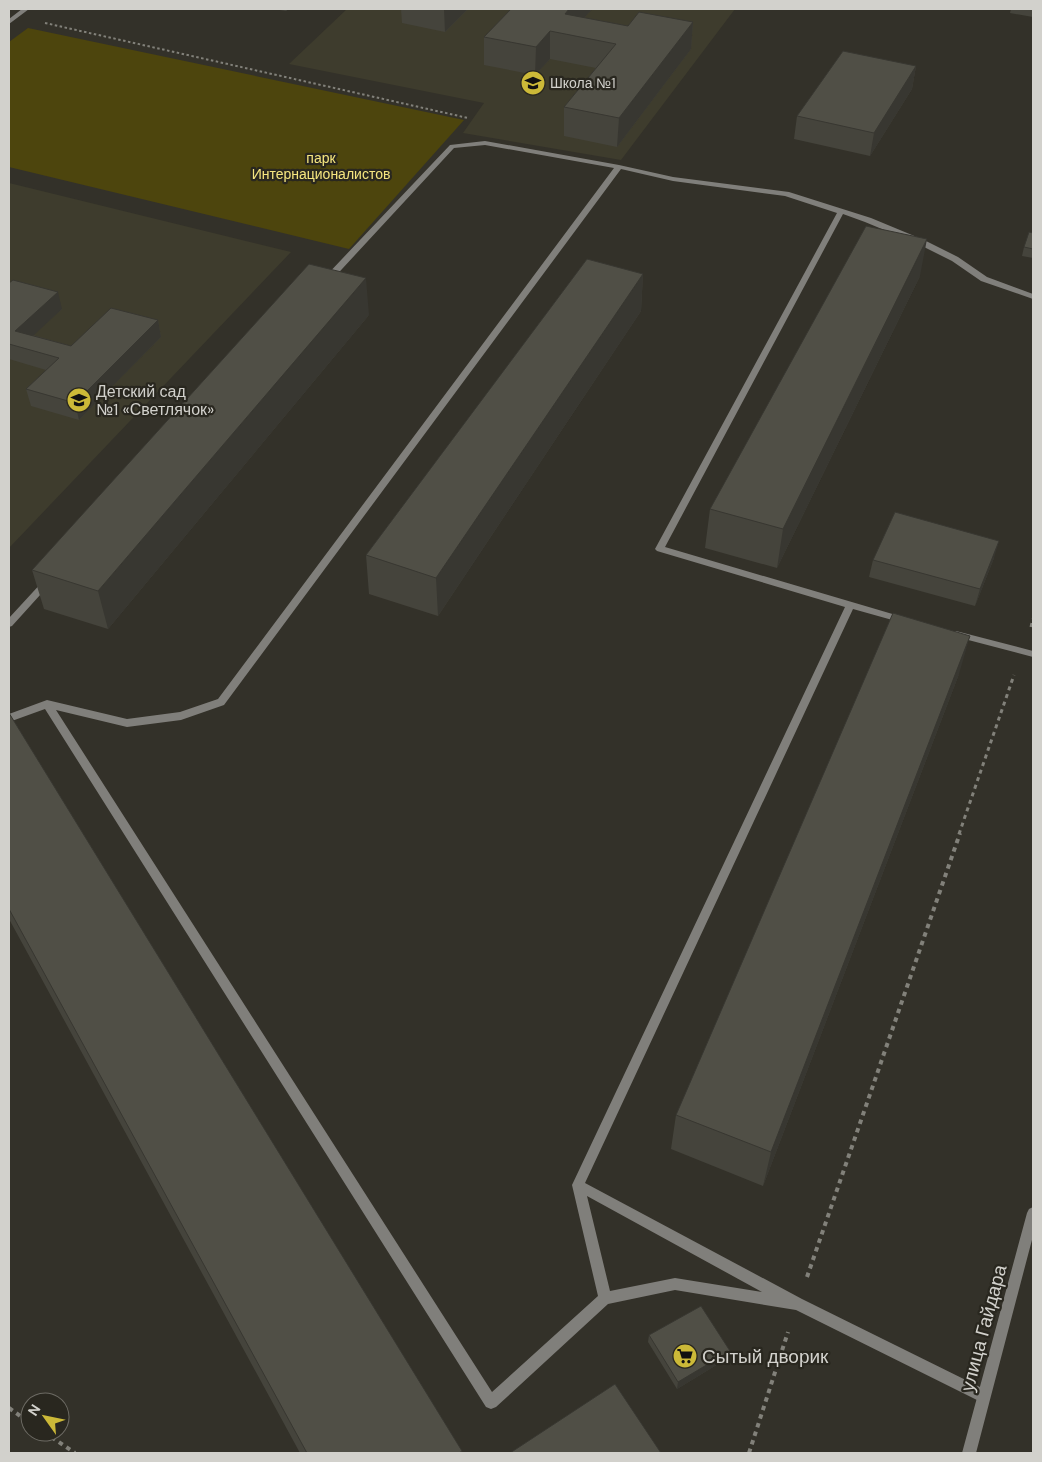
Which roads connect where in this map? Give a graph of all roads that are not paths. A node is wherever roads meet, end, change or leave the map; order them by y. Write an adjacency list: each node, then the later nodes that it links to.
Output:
1 (26, 9): 2 (street)
2 (9, 22)
3 (619, 167): 4 (street); 5 (street); 13 (street)
4 (841, 212): 6 (street); 8 (street)
5 (318, 291)
6 (1033, 296)
7 (56, 573): 10 (street)
8 (850, 605): 9 (street); 15 (street)
9 (917, 623)
10 (9, 624)
11 (946, 631): 12 (street)
12 (1028, 653)
13 (47, 704): 14 (street); 17 (street)
14 (9, 718)
15 (578, 1186): 17 (street); 18 (street)
16 (1033, 1213): 19 (street, улица Гайдара)
17 (605, 1298): 18 (street)
18 (797, 1304): 19 (street)
19 (983, 1396): 20 (street, улица Гайдара)
20 (969, 1453)

